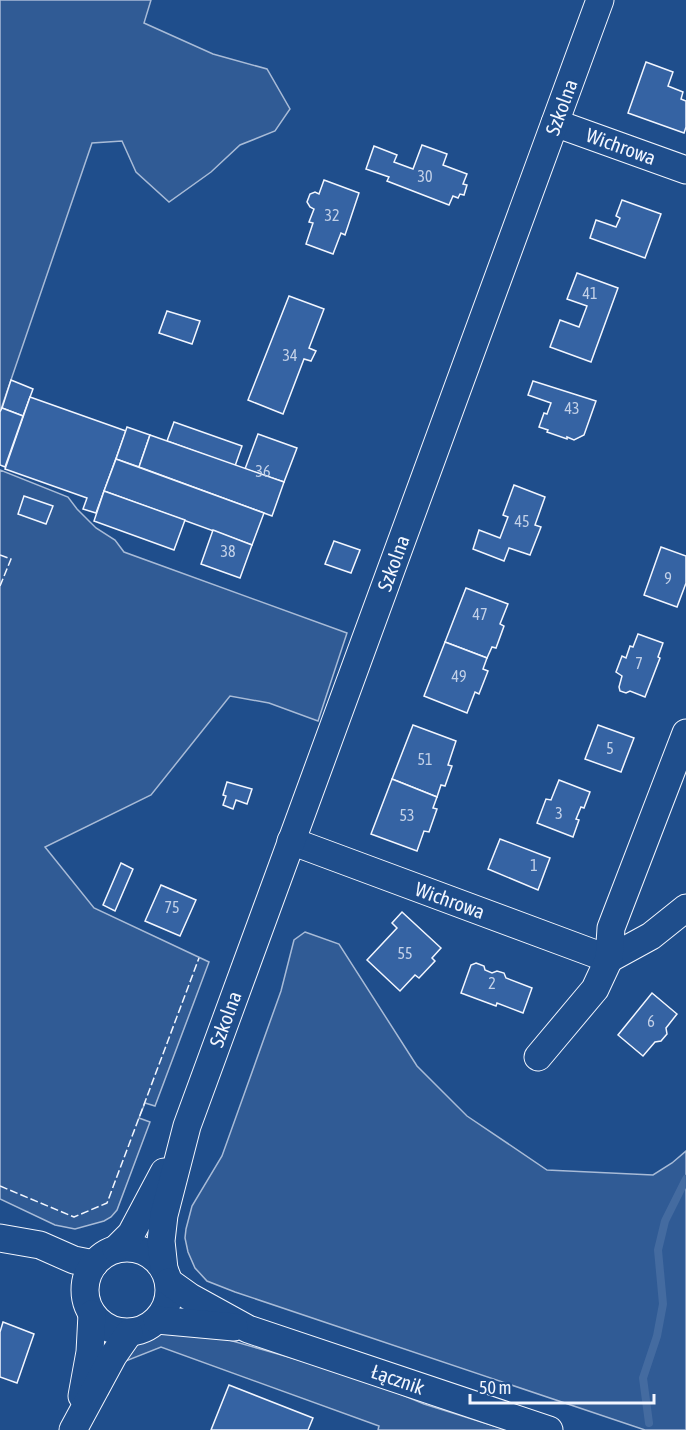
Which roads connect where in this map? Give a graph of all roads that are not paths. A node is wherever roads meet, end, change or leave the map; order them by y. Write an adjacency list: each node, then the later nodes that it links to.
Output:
1 (600, 0): 2 (street, Szkolna)
2 (555, 123): 3 (street, Wichrowa); 5 (street, Szkolna)
3 (686, 170)
4 (686, 733): 7 (street)
5 (291, 841): 7 (street, Wichrowa); 9 (street, Szkolna)
6 (686, 908): 7 (street)
7 (609, 959): 8 (street)
8 (538, 1057)
9 (187, 1126): 12 (street, Szkolna); 13 (street, Szkolna)
10 (0, 1238): 13 (street)
11 (0, 1243): 13 (street)
12 (166, 1275): 13 (street); 14 (street); 15 (street, Łącznik)
13 (97, 1279): 16 (street); 17 (street)
14 (157, 1320): 15 (street, Łącznik); 16 (street)
15 (248, 1329): 18 (street, Łącznik)
16 (129, 1333): 17 (street)
17 (75, 1425)
18 (549, 1430)

